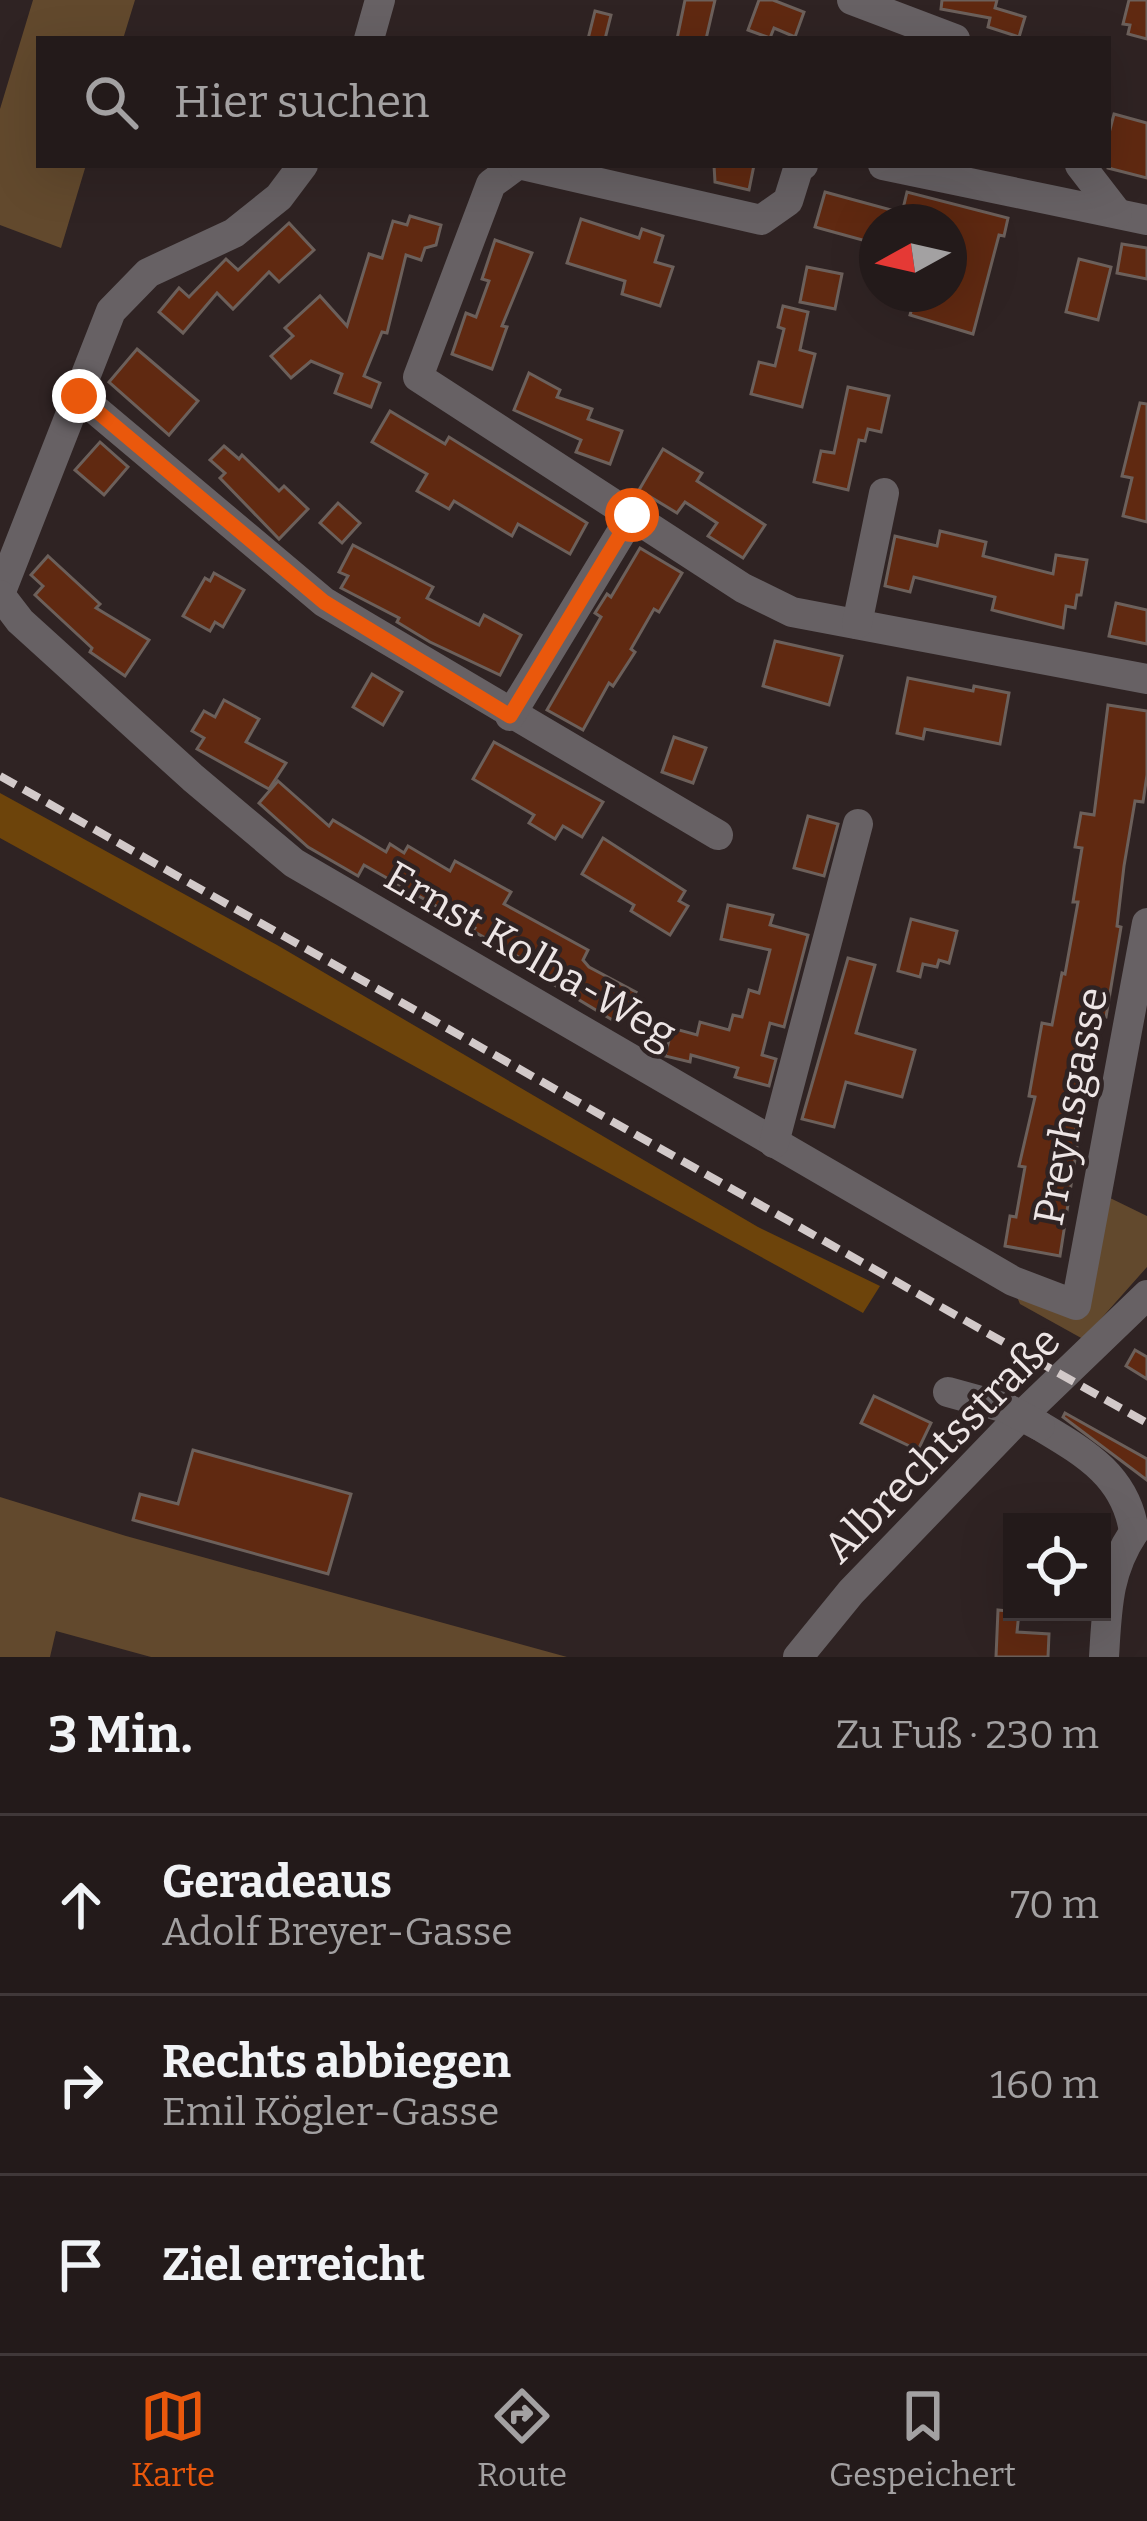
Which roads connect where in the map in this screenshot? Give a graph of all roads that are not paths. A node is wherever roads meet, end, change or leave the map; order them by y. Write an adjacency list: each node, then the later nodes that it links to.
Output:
1 (380, 0): 3 (street)
2 (852, 0): 4 (street)
3 (370, 36)
4 (947, 36)
5 (301, 168): 14 (street)
6 (515, 168): 16 (street)
7 (533, 168): 8 (street)
8 (799, 168)
9 (898, 168): 12 (street)
10 (1078, 168): 12 (street)
11 (1082, 168): 13 (street)
12 (1065, 202): 13 (street)
13 (1132, 217)
14 (79, 396): 17 (street); 20 (street)
15 (884, 493): 18 (street)
16 (632, 515): 18 (street); 20 (street)
17 (0, 594): 24 (street, Ernst Kolba-Weg)
18 (857, 624): 19 (street)
19 (1147, 679)
20 (510, 716): 22 (street)
21 (858, 824): 24 (street)
22 (718, 835)
23 (1147, 923): 26 (street, Preyhsgasse)
24 (774, 1143): 26 (street, Ernst Kolba-Weg)
25 (1147, 1295): 29 (street, Albrechtsstraße)
26 (1076, 1305)
27 (948, 1392): 28 (street, bridge)
28 (1137, 1527): 30 (street)
29 (798, 1657)
30 (1104, 1657)

